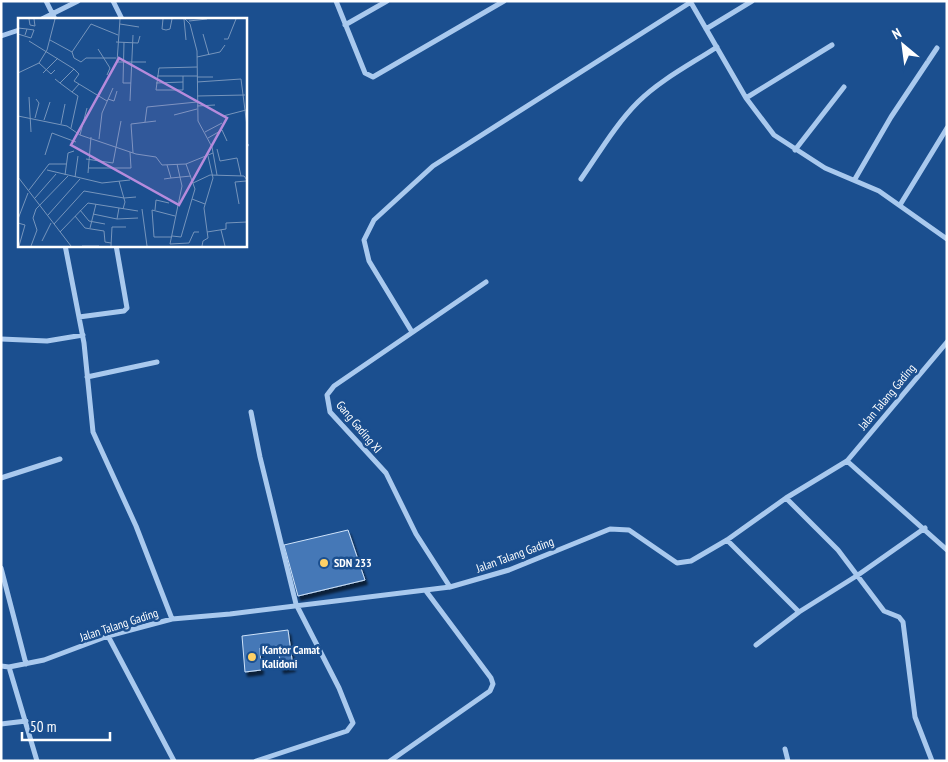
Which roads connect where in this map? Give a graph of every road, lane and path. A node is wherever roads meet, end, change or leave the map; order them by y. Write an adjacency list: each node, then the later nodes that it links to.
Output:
1 (46, 1): 9 (street)
2 (78, 1): 9 (street)
3 (113, 1): 10 (street)
4 (336, 1): 11 (street)
5 (387, 1): 11 (street)
6 (504, 1): 11 (street)
7 (752, 1): 12 (street)
8 (691, 2): 12 (street); 30 (street)
9 (54, 16)
10 (122, 18)
11 (345, 25)
12 (706, 29): 16 (street)
13 (18, 30): 14 (street)
14 (1, 36)
15 (832, 45): 19 (street)
16 (717, 47): 19 (street); 22 (street)
17 (937, 48): 23 (street)
18 (844, 87): 21 (street)
19 (746, 98): 21 (street)
20 (947, 128): 24 (street)
21 (795, 150): 23 (street)
22 (581, 179)
23 (855, 179): 24 (street)
24 (900, 205): 25 (street)
25 (947, 239)
26 (66, 246): 29 (street)
27 (116, 246): 29 (street)
28 (486, 282): 30 (street, Gang Gading XI)
29 (79, 317): 31 (street)
30 (412, 332): 46 (street, Gang Gading XI)
31 (83, 335): 32 (street); 35 (street)
32 (1, 339)
33 (947, 342): 38 (street, Jalan Talang Gading)
34 (157, 362): 35 (street)
35 (87, 377): 50 (street)
36 (252, 412): 48 (street)
37 (60, 458): 39 (street)
38 (847, 461): 40 (street, Jalan Talang Gading); 41 (street)
39 (1, 478)
40 (786, 498): 42 (street, Jalan Talang Gading); 45 (street)
41 (924, 528): 43 (street); 45 (street)
42 (727, 540): 46 (street, Jalan Talang Gading); 49 (street)
43 (947, 550)
44 (1, 568): 53 (street)
45 (858, 575): 49 (street); 64 (street)
46 (450, 586): 47 (street, Jalan Talang Gading)
47 (426, 590): 48 (street, Jalan Talang Gading); 62 (street)
48 (296, 604): 50 (street, Jalan Talang Gading); 61 (street)
49 (799, 612): 52 (street)
50 (172, 619): 51 (street, Jalan Talang Gading)
51 (108, 636): 53 (street, Jalan Talang Gading); 60 (street)
52 (756, 645)
53 (26, 664): 55 (street, Jalan Talang Gading)
54 (1, 666): 55 (street, Jalan Talang Gading)
55 (9, 667): 56 (street)
56 (26, 721): 57 (street); 59 (street)
57 (1, 724)
58 (785, 749): 63 (street)
59 (37, 761)
60 (174, 761)
61 (256, 761)
62 (390, 761)
63 (788, 761)
64 (932, 761)

